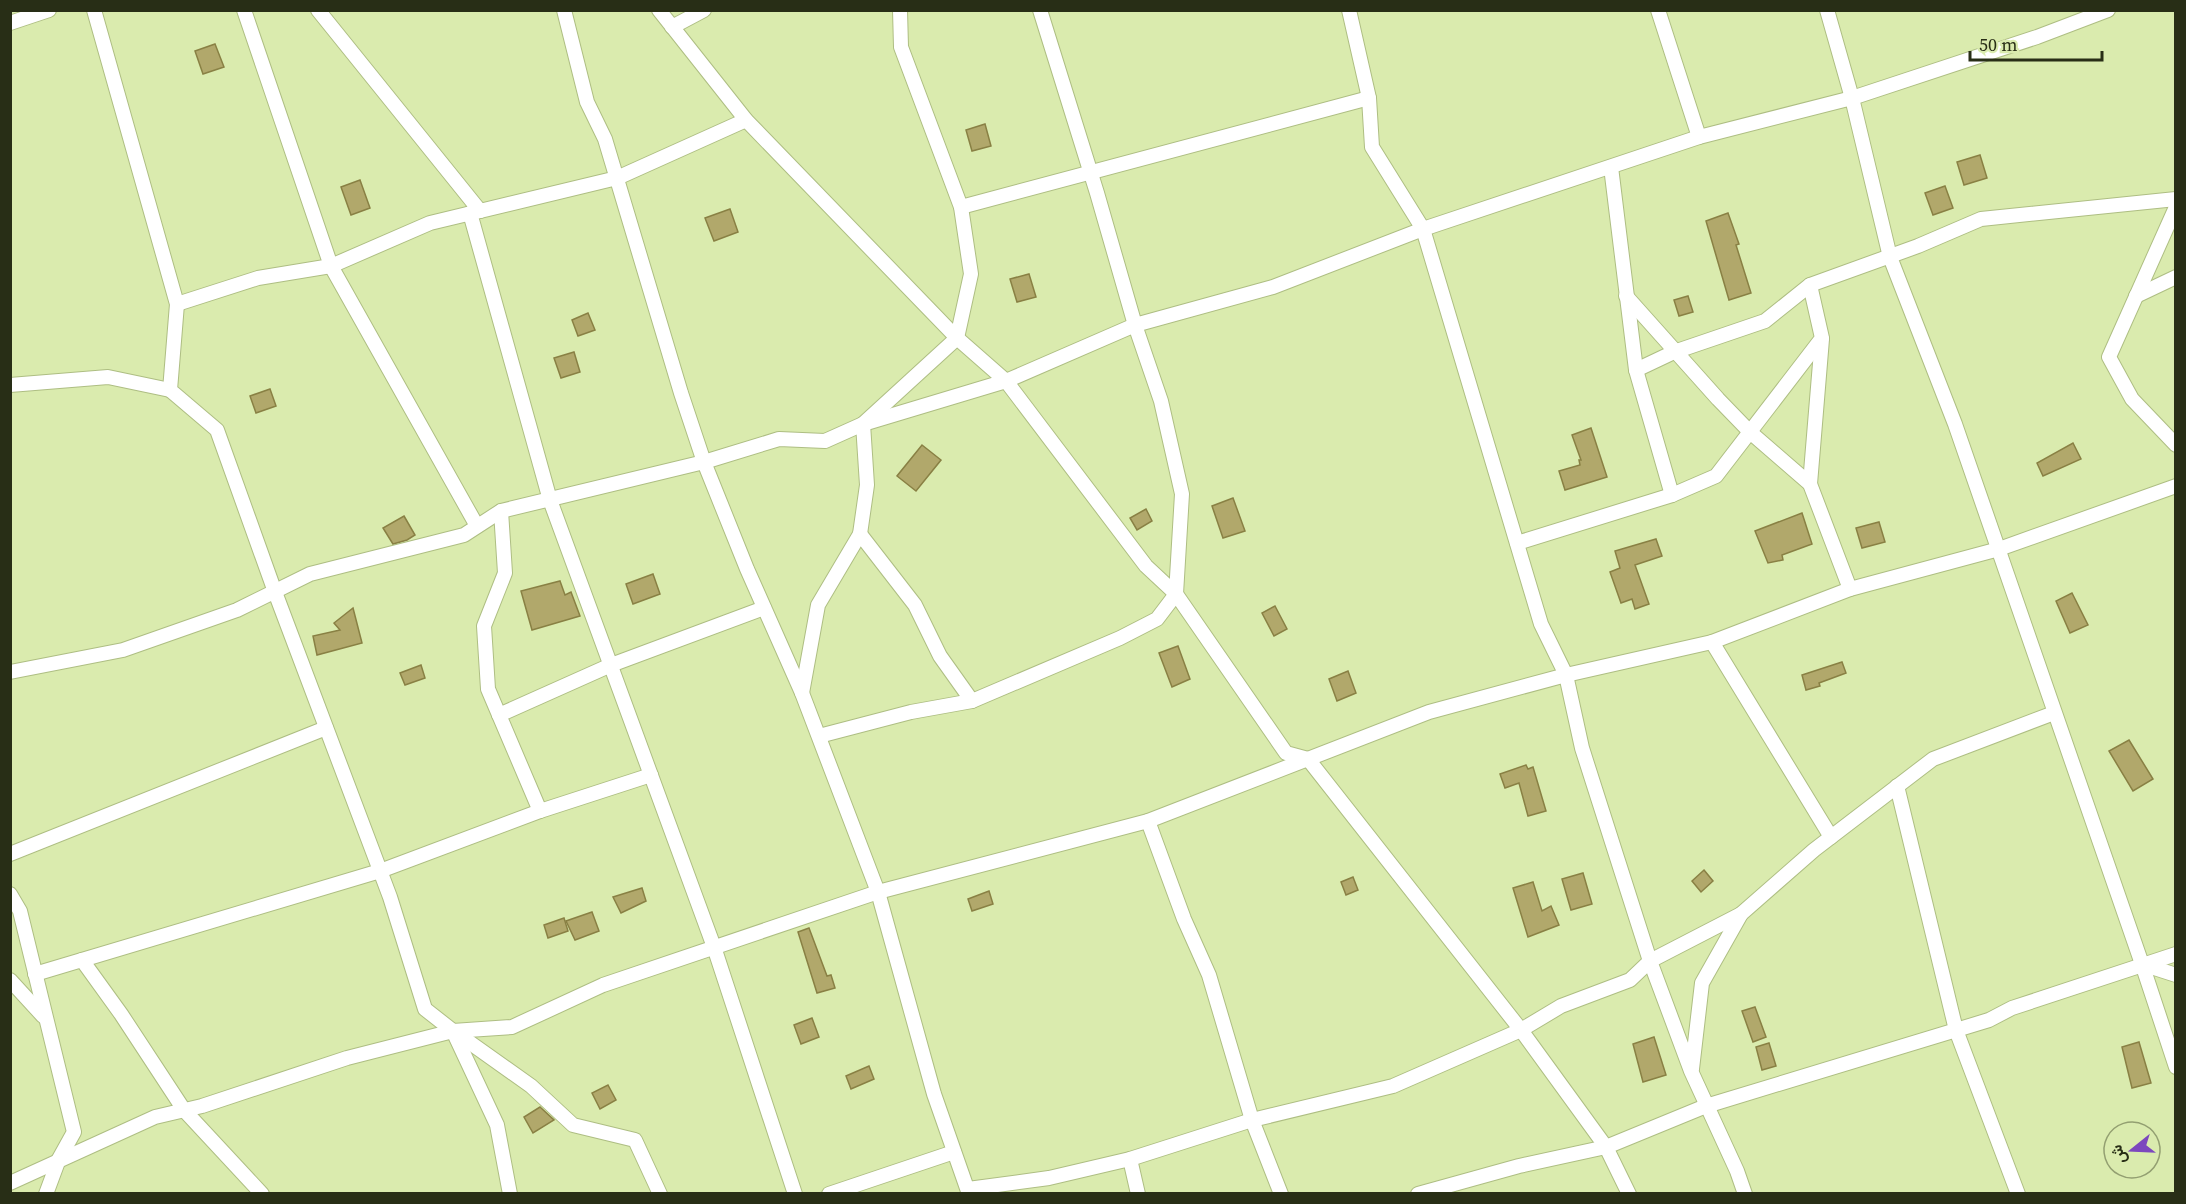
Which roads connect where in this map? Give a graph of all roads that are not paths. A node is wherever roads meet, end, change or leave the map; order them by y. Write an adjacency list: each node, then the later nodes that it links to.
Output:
1 (49, 10): 14 (street)
2 (93, 10): 34 (street)
3 (244, 10): 29 (street)
4 (318, 10): 26 (street)
5 (564, 10): 22 (street)
6 (659, 10): 15 (street)
7 (704, 10): 15 (street)
8 (900, 10): 24 (street)
9 (1040, 10): 21 (street)
10 (1349, 10): 16 (street)
11 (1658, 10): 19 (street)
12 (1827, 10): 17 (street)
13 (2108, 10): 17 (street)
14 (10, 23)
15 (672, 27): 18 (street)
16 (1370, 98): 21 (street); 27 (street)
17 (1852, 98): 19 (street); 28 (street)
18 (746, 120): 22 (street); 36 (street)
19 (1699, 137): 20 (street)
20 (1611, 166): 27 (street); 32 (street)
21 (1091, 172): 24 (street); 35 (street)
22 (617, 178): 26 (street); 46 (street)
23 (2175, 199): 28 (street)
24 (961, 207): 36 (street)
25 (2175, 207): 33 (street)
26 (475, 212): 29 (street); 50 (street)
27 (1423, 229): 35 (street); 54 (street)
28 (1890, 257): 31 (street); 55 (street)
29 (331, 266): 34 (street); 52 (street)
30 (2175, 277): 33 (street)
31 (1810, 285): 37 (street); 38 (street)
32 (1626, 296): 38 (street); 39 (street)
33 (2136, 296): 45 (street)
34 (177, 304): 42 (street)
35 (1136, 325): 40 (street); 58 (street)
36 (957, 338): 40 (street); 43 (street)
37 (1822, 338): 44 (street); 47 (street)
38 (1674, 352): 39 (street); 44 (street)
39 (1636, 370): 49 (street)
40 (1006, 381): 43 (street); 58 (street)
41 (10, 385): 42 (street)
42 (170, 390): 57 (street)
43 (863, 424): 46 (street); 53 (street)
44 (1750, 432): 47 (street); 49 (street)
45 (2175, 445)
46 (704, 462): 50 (street); 59 (street)
47 (1810, 484): 56 (street)
48 (2175, 486): 55 (street)
49 (1672, 495): 54 (street)
50 (550, 500): 51 (street); 61 (street)
51 (501, 511): 52 (street); 67 (street)
52 (477, 526): 57 (street)
53 (860, 534): 64 (street); 65 (street)
54 (1517, 543): 63 (street)
55 (1999, 549): 56 (street); 66 (street)
56 (1850, 589): 60 (street)
57 (275, 592): 62 (street); 68 (street)
58 (1176, 594): 65 (street); 70 (street)
59 (764, 608): 61 (street); 64 (street)
60 (1712, 642): 63 (street); 75 (street)
61 (611, 665): 67 (street); 71 (street)
62 (10, 672)
63 (1566, 675): 70 (street); 84 (street)
64 (802, 693): 69 (street)
65 (972, 701): 69 (street)
66 (2054, 714): 72 (street); 85 (street)
67 (499, 716): 73 (street)
68 (326, 728): 76 (street); 77 (street)
69 (819, 736): 78 (street)
70 (1308, 759): 74 (street); 90 (street)
71 (651, 774): 73 (street); 81 (street)
72 (1897, 786): 75 (street); 92 (street)
73 (540, 811): 77 (street)
74 (1148, 821): 78 (street); 97 (street)
75 (1831, 837): 80 (street)
76 (10, 854)
77 (380, 871): 83 (street); 91 (street)
78 (879, 892): 81 (street); 99 (street)
79 (10, 894): 86 (street)
80 (1741, 914): 84 (street); 94 (street)
81 (714, 947): 91 (street); 108 (street)
82 (2175, 954): 85 (street)
83 (82, 960): 86 (street); 96 (street)
84 (1650, 961): 90 (street); 94 (street)
85 (2142, 964): 87 (street); 92 (street); 93 (street)
86 (35, 974): 89 (street)
87 (2175, 975)
88 (10, 980): 89 (street)
89 (45, 1019): 100 (street)
90 (1521, 1029): 97 (street); 98 (street)
91 (453, 1030): 96 (street); 106 (street); 107 (street)
92 (1956, 1030): 95 (street); 115 (street)
93 (2175, 1067)
94 (1691, 1071): 95 (street)
95 (1706, 1106): 98 (street); 114 (street)
96 (184, 1110): 100 (street); 105 (street)
97 (1252, 1120): 101 (street); 111 (street)
98 (1606, 1147): 112 (street); 113 (street)
99 (954, 1152): 103 (street); 109 (street)
100 (59, 1159): 102 (street); 104 (street)
101 (1130, 1159): 103 (street); 110 (street)
102 (10, 1183)
103 (968, 1191)
104 (46, 1194)
105 (262, 1194)
106 (510, 1194)
107 (660, 1194)
108 (795, 1194)
109 (829, 1194)
110 (1138, 1194)
111 (1281, 1194)
112 (1418, 1194)
113 (1629, 1194)
114 (1745, 1194)
115 (2019, 1194)

